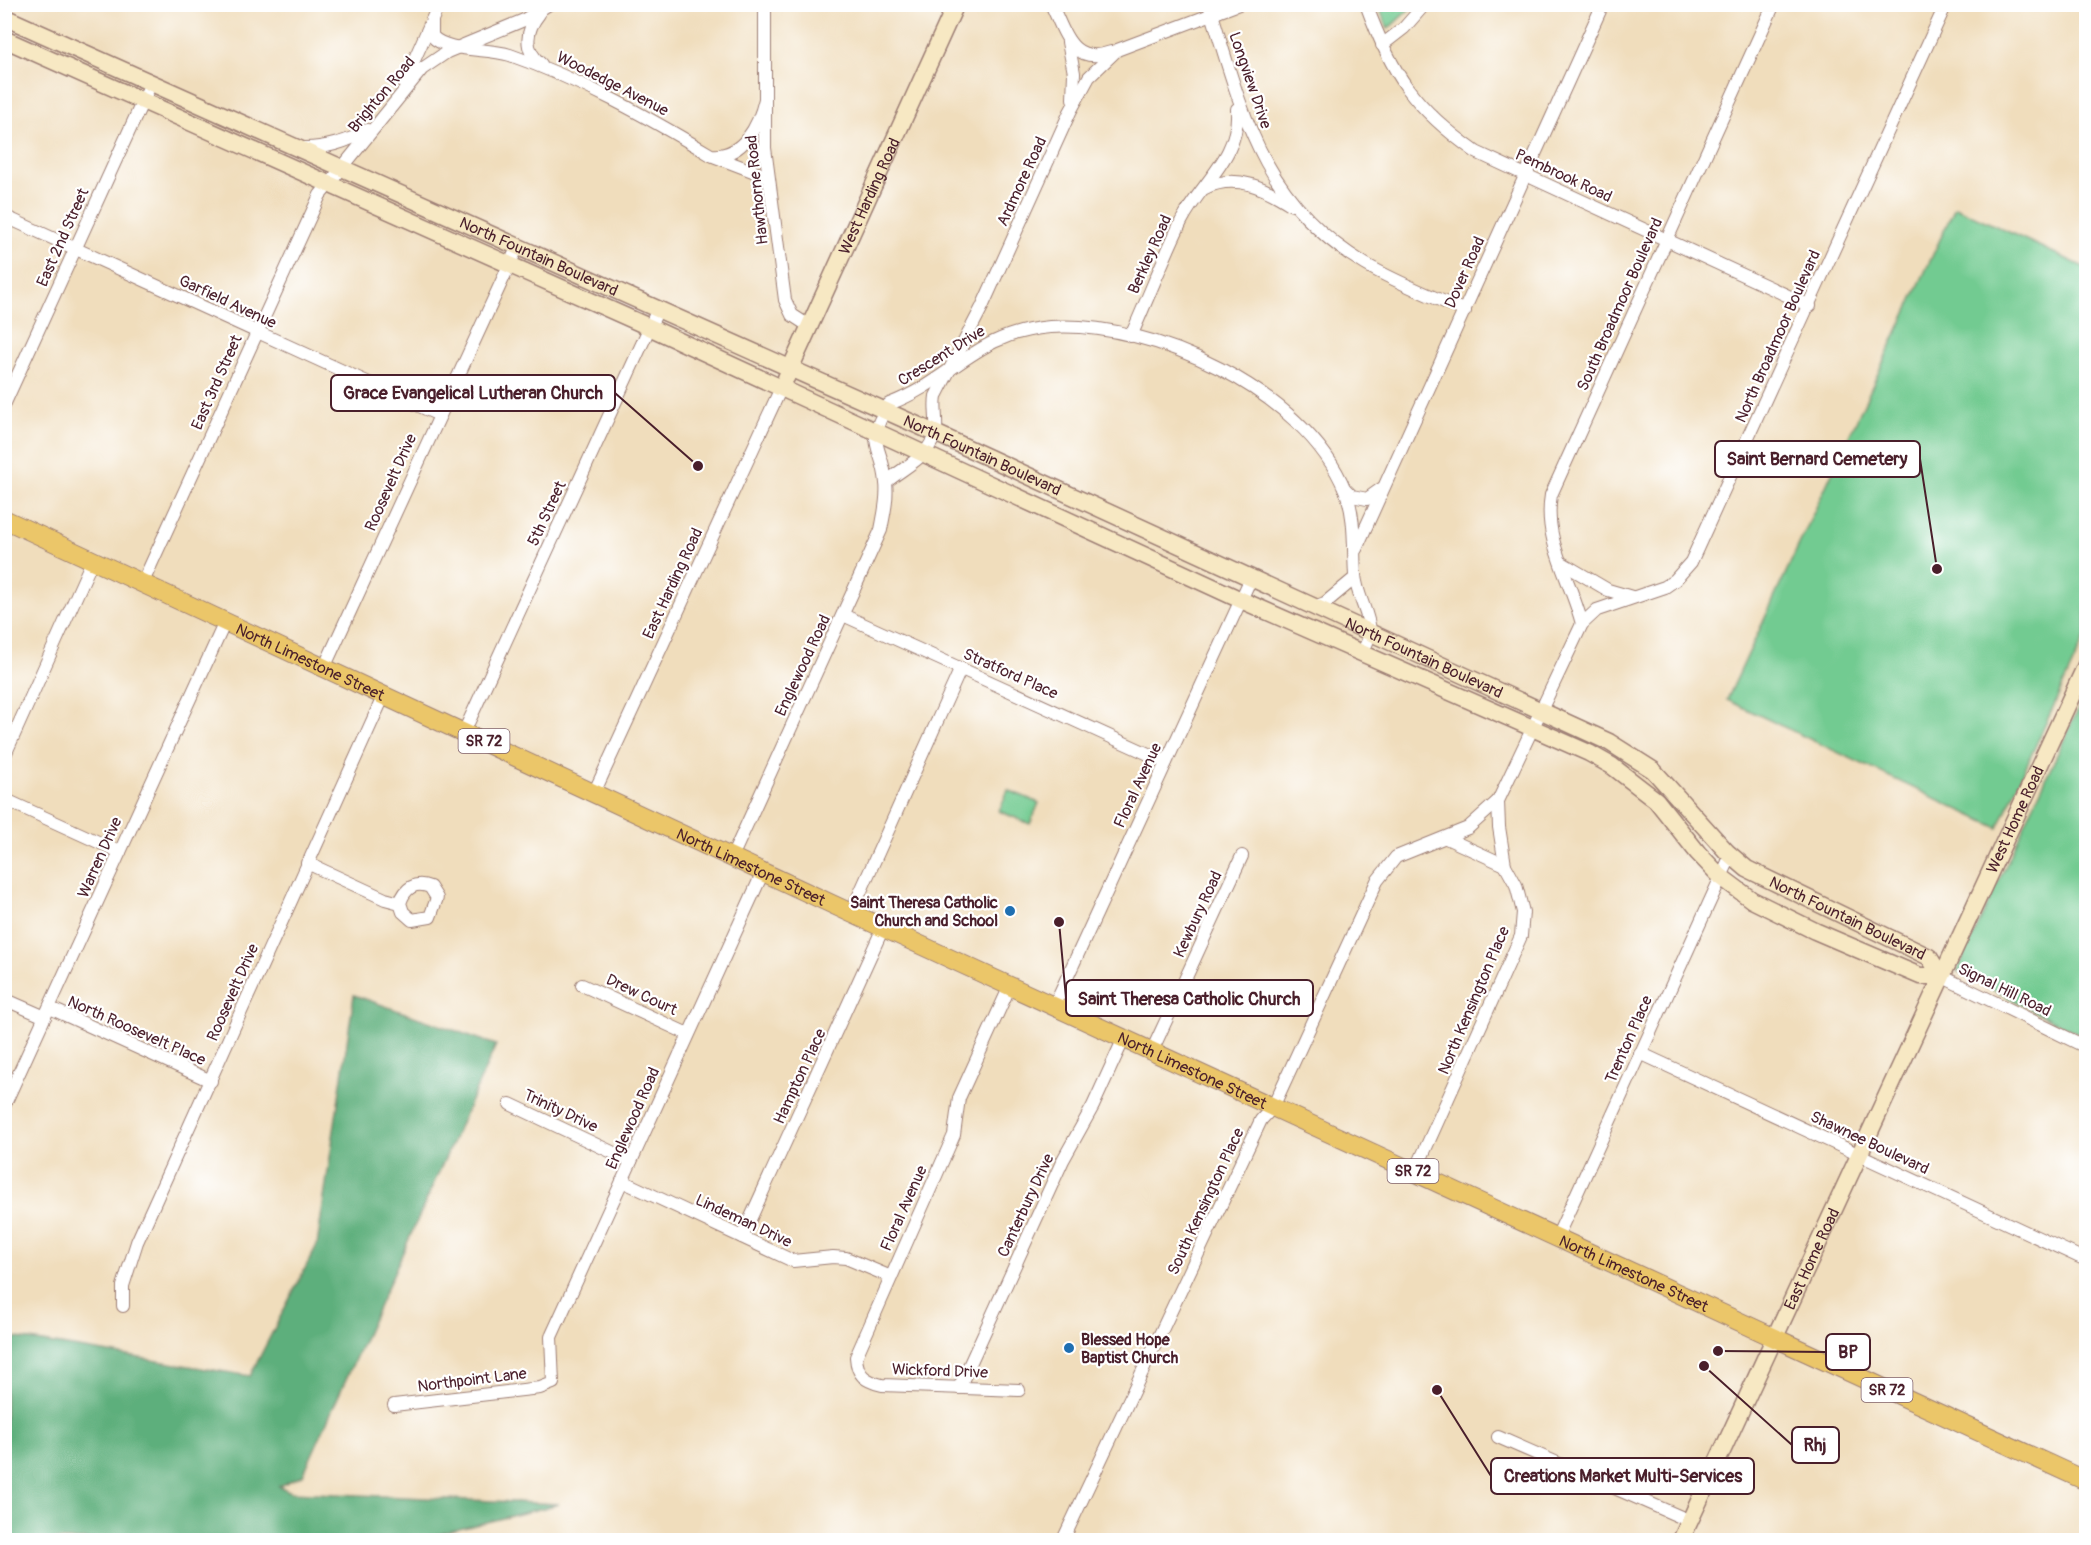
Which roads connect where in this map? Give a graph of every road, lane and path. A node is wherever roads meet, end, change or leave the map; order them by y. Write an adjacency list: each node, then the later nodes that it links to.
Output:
1 (439, 4): 14 (street)
2 (765, 4): 22 (street, Hawthorne Road)
3 (956, 4): 44 (street, West Harding Road)
4 (1051, 4): 15 (street)
5 (1239, 4): 12 (street, Ardmore Road)
6 (1366, 4): 17 (street, Pembrook Road)
7 (1425, 4): 17 (street)
8 (1603, 4): 31 (street, Dover Road)
9 (1774, 4): 37 (street, South Broadmoor Boulevard)
10 (1946, 4): 41 (street, North Broadmoor Boulevard)
11 (546, 7): 18 (street, Brighton Road); 20 (street)
12 (1210, 9): 19 (street, Ardmore Road); 24 (street, Longview Drive)
13 (4, 17): 21 (street, North Fountain Boulevard)
14 (432, 20): 18 (street, Woodedge Avenue); 23 (street)
15 (1067, 38): 19 (street); 26 (street)
16 (4, 39): 25 (street, North Fountain Boulevard)
17 (1382, 45): 31 (street, Pembrook Road)
18 (460, 47): 20 (street, Woodedge Avenue); 23 (street, Brighton Road)
19 (1117, 50): 26 (street, Ardmore Road)
20 (547, 68): 29 (street, Woodedge Avenue)
21 (151, 83): 25 (street, East 2nd Street); 28 (street, North Fountain Boulevard)
22 (765, 99): 29 (street); 32 (street, Hawthorne Road)
23 (396, 100): 27 (street, Brighton Road)
24 (1237, 100): 34 (street, Berkley Road); 35 (street, Longview Drive)
25 (143, 102): 33 (street, North Fountain Boulevard); 39 (street, East 2nd Street)
26 (1070, 112): 49 (street, Ardmore Road)
27 (373, 126): 28 (street); 30 (street, Brighton Road)
28 (296, 147): 30 (street, North Fountain Boulevard)
29 (711, 155): 32 (street, Woodedge Avenue)
30 (344, 168): 33 (street, East 3rd Street); 38 (street, North Fountain Boulevard)
31 (1524, 175): 37 (street, Pembrook Road); 43 (street, Dover Road)
32 (768, 177): 44 (street, Hawthorne Road)
33 (330, 182): 40 (street, North Fountain Boulevard); 46 (street, East 3rd Street)
34 (1202, 189): 35 (street); 47 (street, Berkley Road)
35 (1298, 208): 43 (street, Longview Drive)
36 (4, 216): 39 (street, Garfield Avenue)
37 (1666, 240): 41 (street, Pembrook Road); 63 (street, South Broadmoor Boulevard)
38 (518, 246): 40 (street, Roosevelt Drive); 42 (street, North Fountain Boulevard)
39 (74, 249): 46 (street, Garfield Avenue); 51 (street, East 2nd Street)
40 (509, 264): 45 (street, North Fountain Boulevard); 53 (street, Roosevelt Drive)
41 (1809, 306): 67 (street, North Broadmoor Boulevard)
42 (658, 309): 45 (street, 5th Street); 48 (street, North Fountain Boulevard)
43 (1465, 312): 58 (street, Dover Road)
44 (809, 326): 48 (street, West Harding Road)
45 (649, 327): 50 (street, North Fountain Boulevard); 81 (street, 5th Street)
46 (256, 332): 53 (street, Garfield Avenue); 66 (street, East 3rd Street)
47 (1131, 336): 49 (street, Crescent Drive); 59 (street, Crescent Drive)
48 (790, 368): 50 (street, West Harding Road); 52 (street, North Fountain Boulevard)
49 (949, 370): 52 (street, Crescent Drive); 55 (street, Ardmore Road)
50 (781, 388): 54 (street, North Fountain Boulevard); 84 (street, East Harding Road)
51 (4, 405)
52 (885, 410): 54 (street); 55 (street, North Fountain Boulevard)
53 (439, 415): 76 (street, Roosevelt Drive)
54 (874, 432): 56 (street, North Fountain Boulevard); 57 (street, Englewood Road)
55 (935, 433): 56 (street, Ardmore Road); 64 (street, North Fountain Boulevard)
56 (925, 454): 57 (street); 68 (street, North Fountain Boulevard)
57 (886, 482): 70 (street, Englewood Road)
58 (1384, 486): 59 (street); 61 (street, Dover Road)
59 (1344, 488): 61 (street, Crescent Drive)
60 (4, 519): 62 (main road, North Limestone Street / SR 72)
61 (1354, 553): 65 (street, Crescent Drive)
62 (93, 559): 66 (main road, North Limestone Street / SR 72); 82 (street)
63 (1562, 563): 67 (street); 72 (street, South Broadmoor Boulevard)
64 (1251, 578): 68 (street, Floral Avenue); 69 (street, North Fountain Boulevard)
65 (1355, 578): 69 (street); 73 (street, Crescent Drive)
66 (143, 582): 71 (main road, North Limestone Street / SR 72)
67 (1632, 597): 72 (street, North Broadmoor Boulevard)
68 (1240, 600): 74 (street, North Fountain Boulevard); 83 (street, Floral Avenue)
69 (1314, 608): 73 (street, North Fountain Boulevard)
70 (843, 615): 77 (street, Stratford Place); 91 (street, Englewood Road)
71 (225, 622): 76 (main road, North Limestone Street / SR 72); 88 (street, Warren Drive)
72 (1582, 624): 79 (street)
73 (1370, 633): 74 (street); 79 (street, North Fountain Boulevard)
74 (1362, 653): 80 (street, North Fountain Boulevard)
75 (2086, 665): 99 (street, West Home Road)
76 (324, 668): 78 (main road, North Limestone Street / SR 72)
77 (961, 668): 83 (street, Stratford Place); 97 (street)
78 (384, 695): 81 (main road, North Limestone Street / SR 72); 92 (street, Roosevelt Drive)
79 (1540, 710): 80 (street); 89 (street, North Fountain Boulevard)
80 (1532, 729): 86 (street); 95 (street, North Fountain Boulevard)
81 (464, 732): 84 (main road, North Limestone Street / SR 72)
82 (4, 757)
83 (1166, 762): 103 (street, Floral Avenue)
84 (594, 793): 91 (main road, North Limestone Street / SR 72)
85 (4, 799): 88 (street)
86 (1498, 801): 87 (street, South Kensington Place); 93 (street, North Kensington Place)
87 (1446, 838): 93 (street); 113 (street, South Kensington Place)
88 (120, 852): 104 (street, Warren Drive)
89 (1731, 855): 95 (street, Trenton Place); 99 (street, North Fountain Boulevard)
90 (1242, 856): 108 (street, Kewbury Road)
91 (732, 857): 94 (main road, North Limestone Street / SR 72)
92 (307, 863): 96 (street); 110 (street, Roosevelt Drive)
93 (1505, 866): 116 (street, North Kensington Place)
94 (763, 872): 97 (main road, North Limestone Street / SR 72); 105 (street, Englewood Road)
95 (1720, 876): 99 (street, North Fountain Boulevard); 109 (street, Trenton Place)
96 (400, 903)
97 (851, 913): 98 (main road, North Limestone Street / SR 72)
98 (883, 928): 101 (main road, North Limestone Street / SR 72); 118 (street, Hampton Place)
99 (1941, 976): 107 (street, Signal Hill Road); 114 (street, East Home Road)
100 (582, 985): 105 (street, Drew Court)
101 (1010, 986): 103 (main road, North Limestone Street / SR 72); 121 (street, Floral Avenue)
102 (4, 999): 104 (street, North Roosevelt Place)
103 (1054, 1006): 106 (main road, North Limestone Street / SR 72)
104 (47, 1013): 110 (street, North Roosevelt Place); 112 (street, Warren Drive)
105 (688, 1034): 115 (street, Englewood Road)
106 (1124, 1038): 108 (main road, North Limestone Street / SR 72); 125 (street, Canterbury Drive)
107 (2086, 1047)
108 (1152, 1051): 113 (main road, North Limestone Street / SR 72)
109 (1640, 1053): 114 (street, Shawnee Boulevard); 119 (street, Trenton Place)
110 (211, 1081): 122 (street, Roosevelt Drive)
111 (510, 1104): 115 (street, Trinity Drive)
112 (4, 1106)
113 (1273, 1107): 116 (main road, North Limestone Street / SR 72); 131 (street, South Kensington Place)
114 (1858, 1155): 120 (street, Shawnee Boulevard); 123 (street, East Home Road)
115 (631, 1161): 117 (street, Englewood Road)
116 (1415, 1172): 119 (main road, North Limestone Street / SR 72)
117 (622, 1181): 118 (street, Lindeman Drive); 124 (street, Englewood Road)
118 (742, 1237): 121 (street, Lindeman Drive)
119 (1557, 1238): 123 (main road, North Limestone Street / SR 72)
120 (2086, 1260)
121 (891, 1278): 125 (street, Wickford Drive)
122 (123, 1306)
123 (1774, 1338): 129 (main road, North Limestone Street / SR 72); 130 (street, East Home Road)
124 (553, 1383): 127 (street, Northpoint Lane)
125 (959, 1388): 126 (street, Wickford Drive)
126 (1019, 1390)
127 (394, 1405)
128 (1498, 1437): 130 (street)
129 (2086, 1481)
130 (1690, 1521): 132 (street, East Home Road)
131 (1063, 1540)
132 (1681, 1540)

